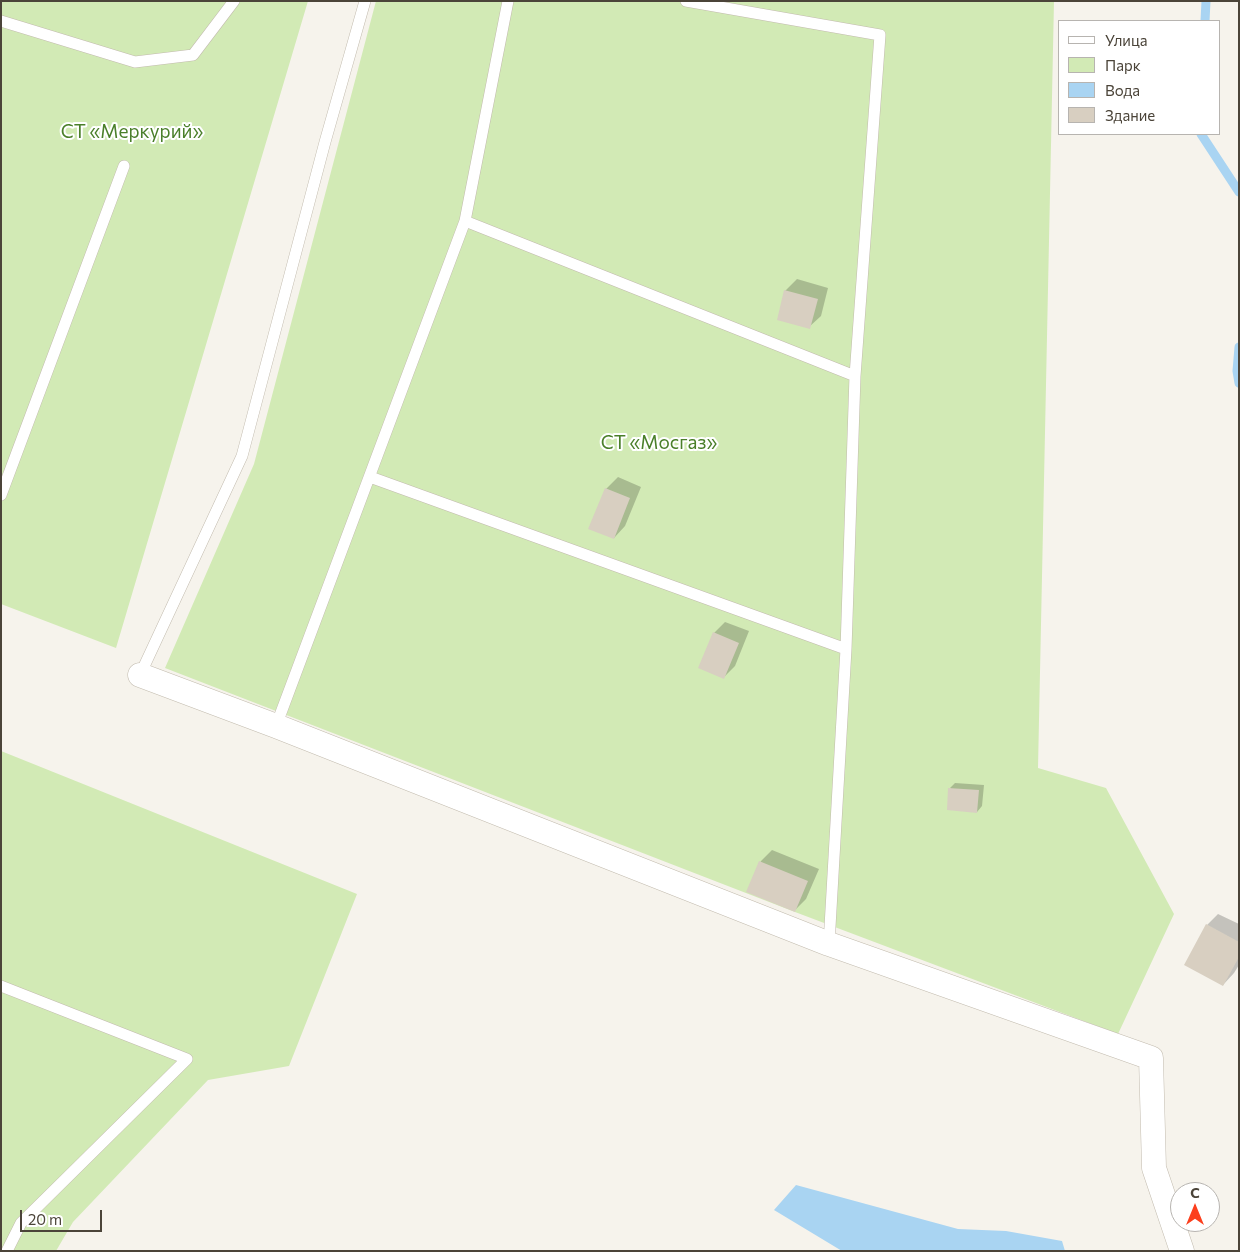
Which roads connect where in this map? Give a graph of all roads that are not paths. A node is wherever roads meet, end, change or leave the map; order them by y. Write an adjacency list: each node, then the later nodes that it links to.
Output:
1 (234, 1): 5 (lane)
2 (365, 1): 12 (lane)
3 (508, 1): 7 (lane)
4 (686, 1): 8 (lane)
5 (1, 21)
6 (124, 166): 10 (lane)
7 (465, 220): 8 (lane); 9 (lane)
8 (855, 376): 11 (lane)
9 (370, 477): 11 (lane); 13 (lane)
10 (1, 495)
11 (846, 649): 14 (lane)
12 (140, 675): 13 (street)
13 (276, 726): 14 (street)
14 (829, 944): 17 (street)
15 (1, 986): 16 (lane)
16 (7, 1251)
17 (1182, 1251)

